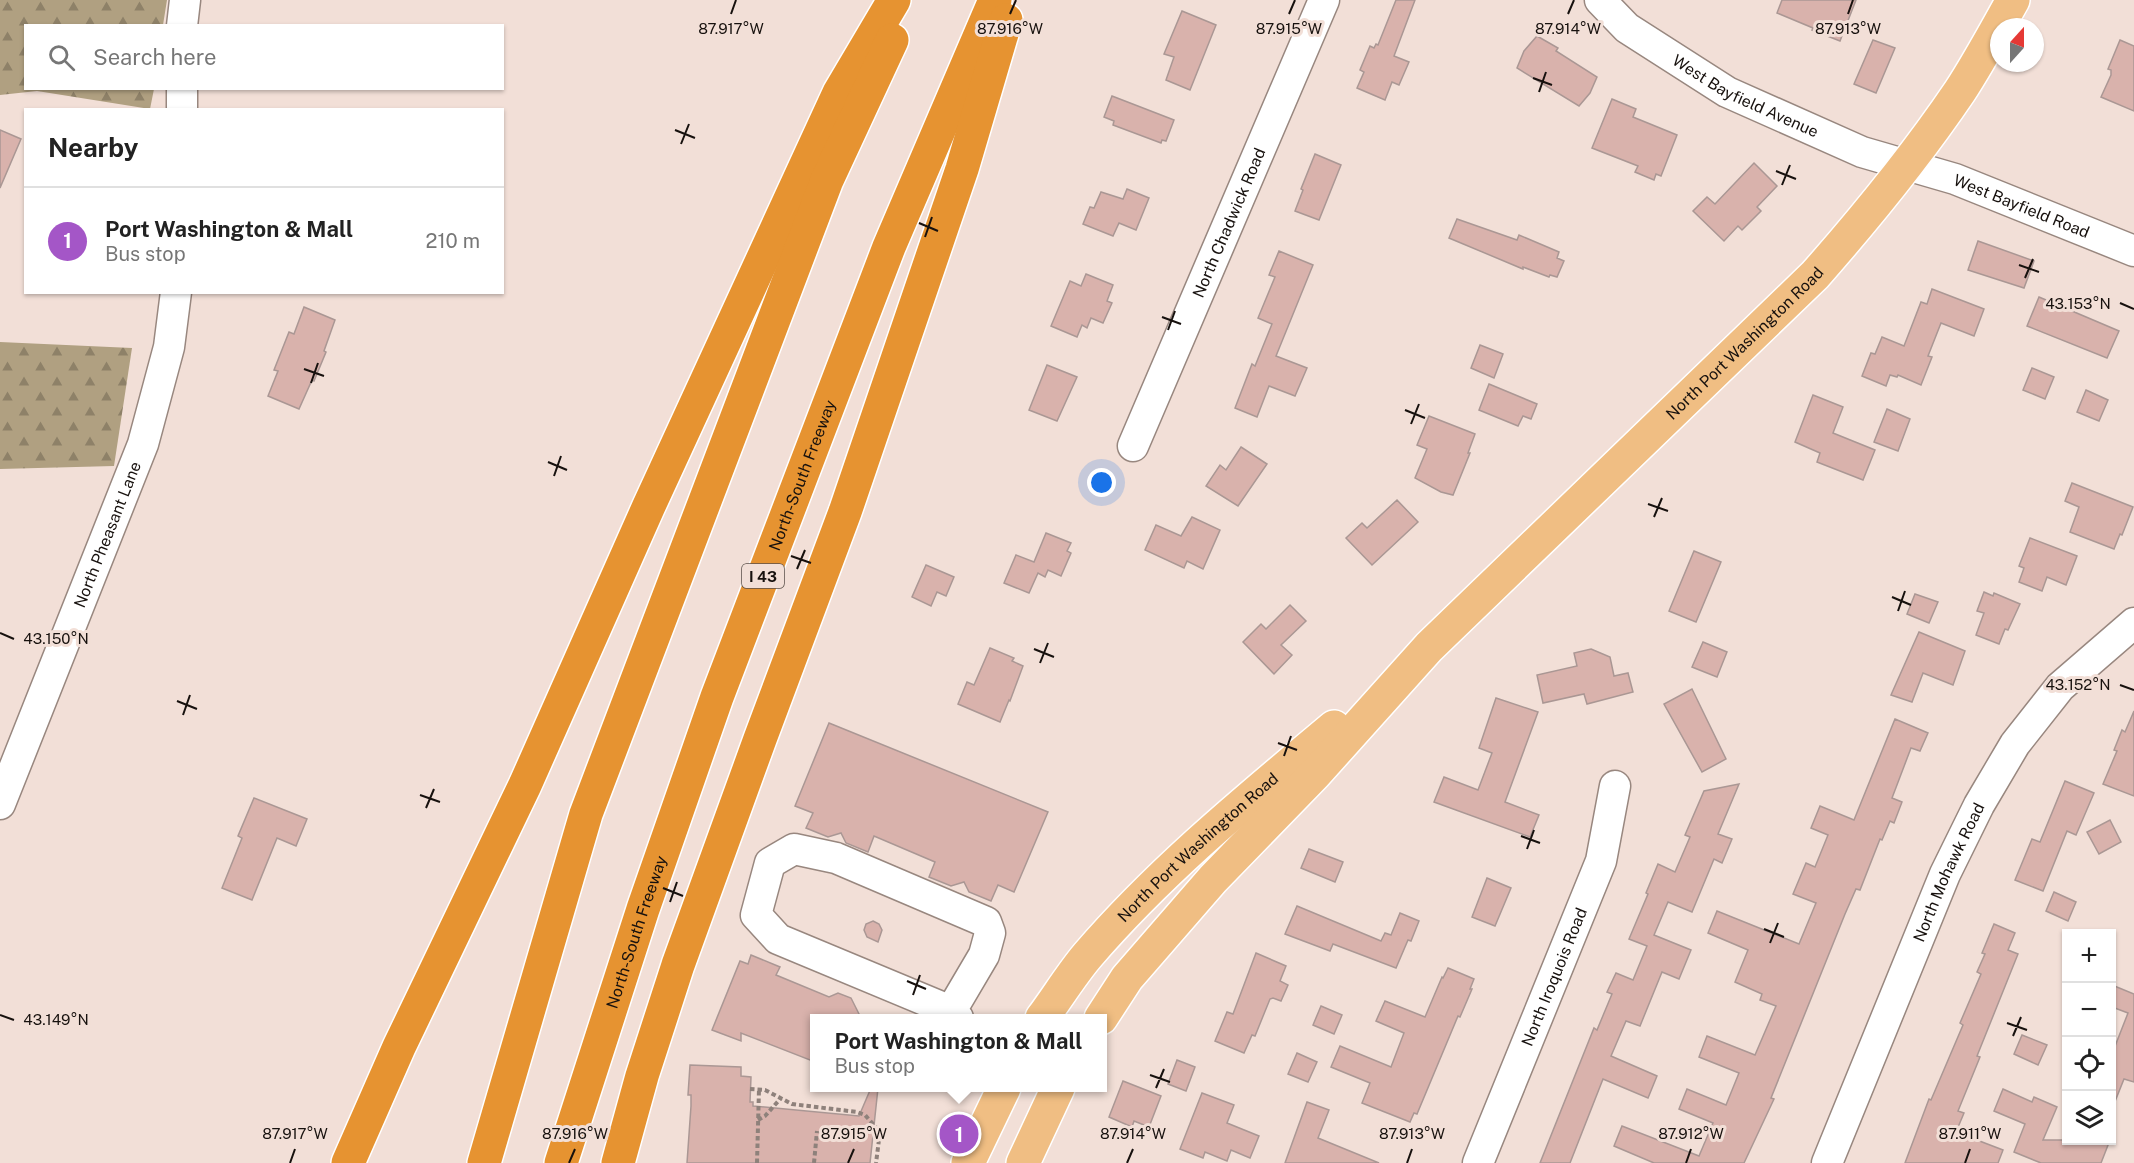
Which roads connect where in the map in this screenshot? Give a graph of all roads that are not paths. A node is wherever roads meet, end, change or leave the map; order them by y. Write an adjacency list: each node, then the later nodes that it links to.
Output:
1 (185, 0): 9 (street)
2 (894, 0): 26 (highway)
3 (910, 0): 27 (highway)
4 (995, 0): 28 (highway, North-South Freeway / I 43)
5 (1012, 0): 29 (highway)
6 (1324, 0): 15 (street, North Chadwick Road)
7 (1600, 0): 12 (street, West Bayfield Avenue)
8 (2013, 0): 12 (main road, North Port Washington Road)
9 (182, 24)
10 (182, 90): 11 (street)
11 (182, 108)
12 (1907, 165): 13 (street, West Bayfield Road); 17 (main road, North Port Washington Road)
13 (2134, 251)
14 (176, 294): 19 (street, North Pheasant Lane)
15 (1133, 446)
16 (2134, 623): 33 (street, North Mohawk Road)
17 (1429, 647): 22 (main road, North Port Washington Road); 23 (main road, North Port Washington Road)
18 (1616, 786): 32 (street, North Iroquois Road)
19 (0, 804)
20 (952, 1014): 21 (street)
21 (954, 1014)
22 (1045, 1014)
23 (1104, 1014)
24 (1002, 1092): 30 (main road)
25 (1056, 1092): 31 (main road)
26 (348, 1163)
27 (484, 1163)
28 (561, 1163)
29 (618, 1163)
30 (968, 1163)
31 (1023, 1163)
32 (1478, 1163)
33 (1827, 1163)

